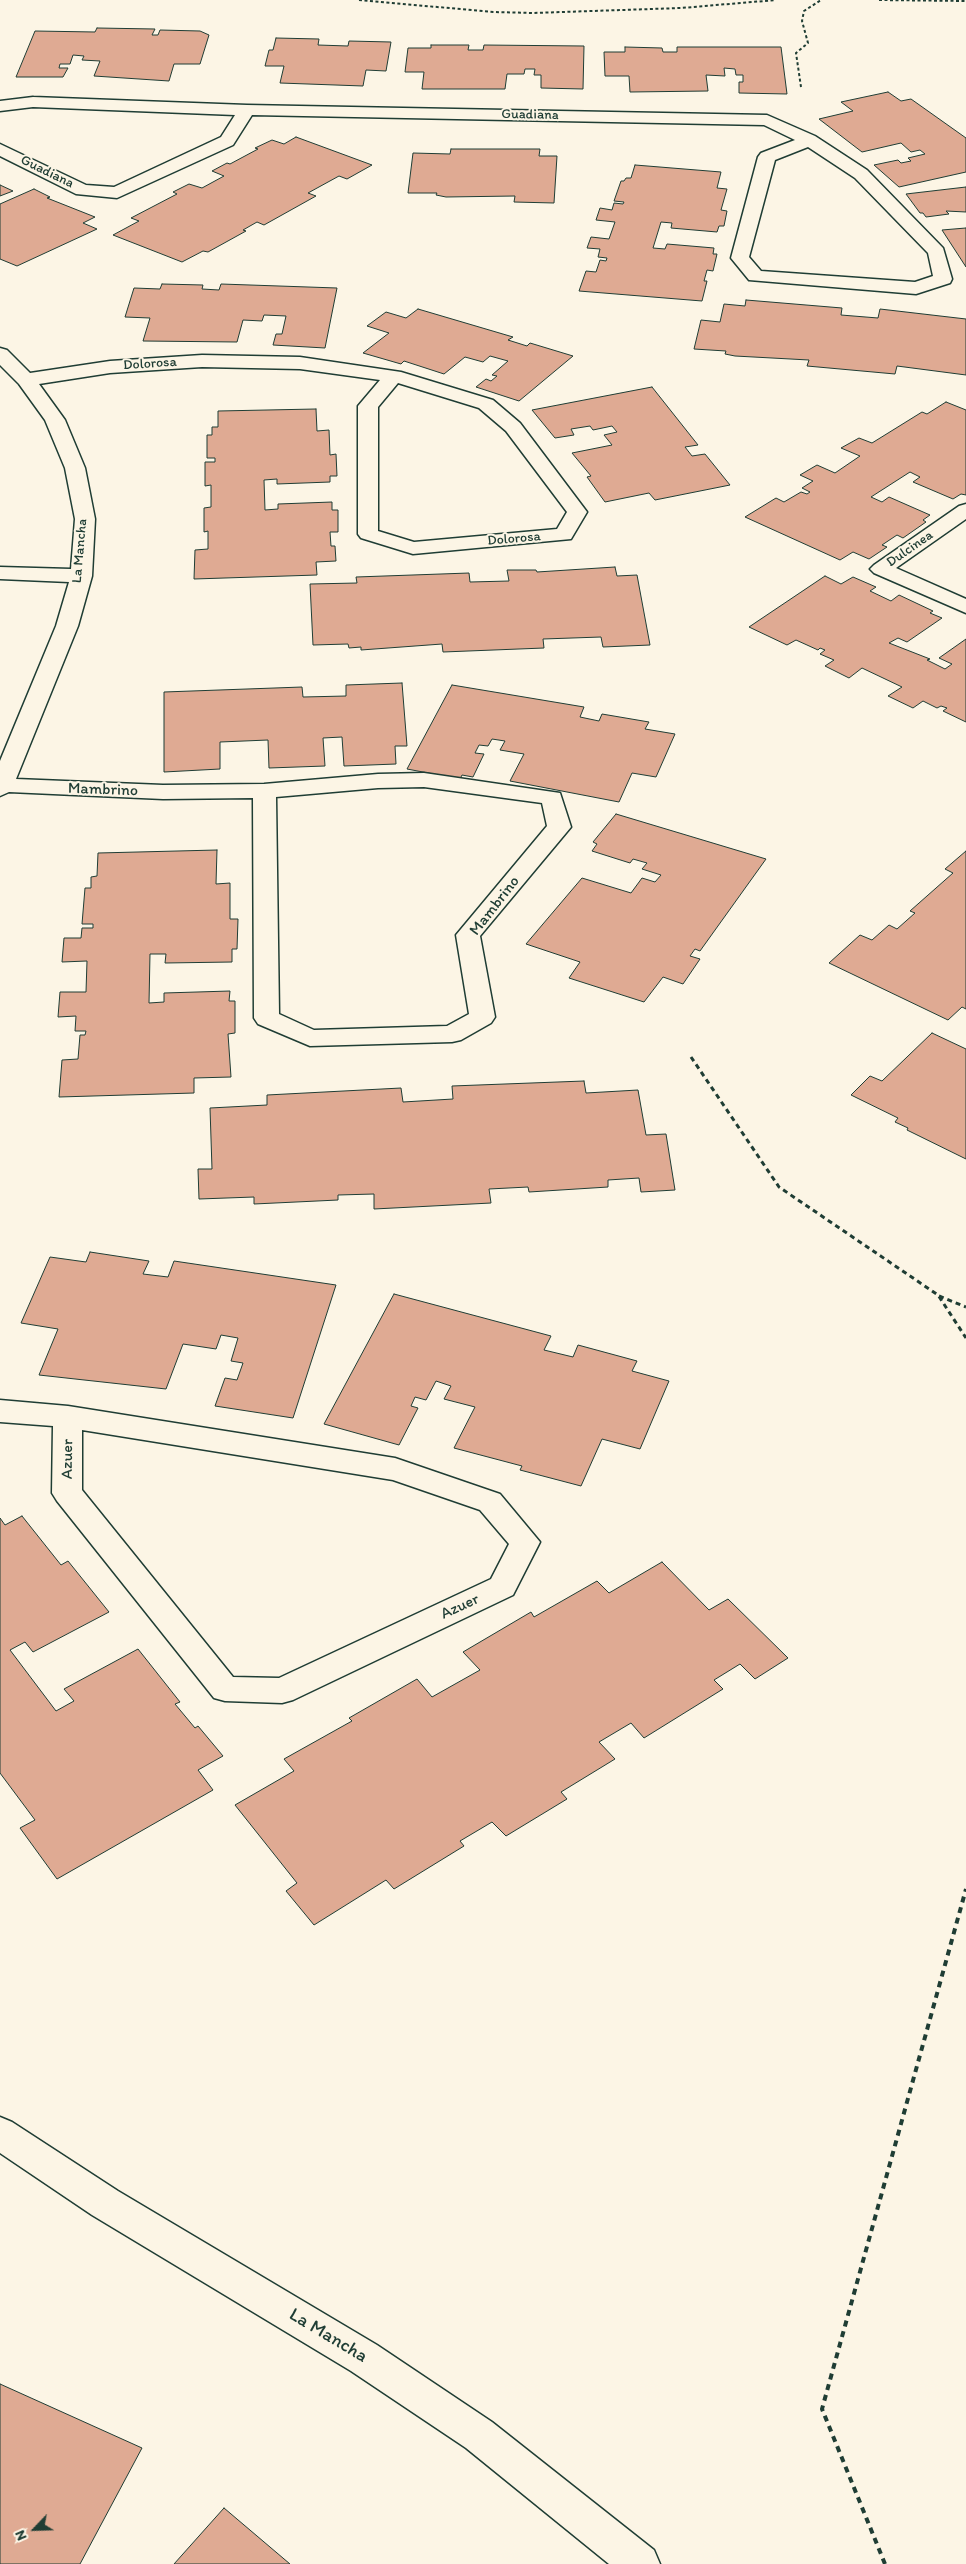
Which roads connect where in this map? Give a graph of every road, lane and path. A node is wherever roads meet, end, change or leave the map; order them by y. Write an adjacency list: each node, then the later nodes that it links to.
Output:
1 (359, 0): 2 (path)
2 (776, 0)
3 (821, 0): 8 (path)
4 (879, 0): 5 (path)
5 (966, 1)
6 (0, 106): 7 (street, Guadiana)
7 (247, 110): 8 (street, Guadiana); 10 (street, Guadiana)
8 (770, 122): 9 (street, Guadiana)
9 (809, 140): 9 (street, Guadiana)
10 (0, 149)
11 (0, 354): 13 (street, La Mancha)
12 (394, 376): 12 (street, Dolorosa); 13 (street, Dolorosa)
13 (26, 380): 16 (street, La Mancha)
14 (966, 510): 17 (street, Dulcinea)
15 (0, 573): 16 (street)
16 (81, 576): 18 (street, La Mancha)
17 (966, 607)
18 (1, 787): 19 (street, Mambrino)
19 (264, 791): 19 (street, Mambrino)
20 (691, 1057): 21 (path)
21 (938, 1296): 22 (path); 23 (path)
22 (966, 1307)
23 (966, 1338)
24 (0, 1411): 25 (street, Azuer)
25 (68, 1417): 25 (street, Azuer)
26 (966, 1888): 29 (path)
27 (0, 2132): 28 (street, La Mancha)
28 (640, 2564)
29 (885, 2564)

